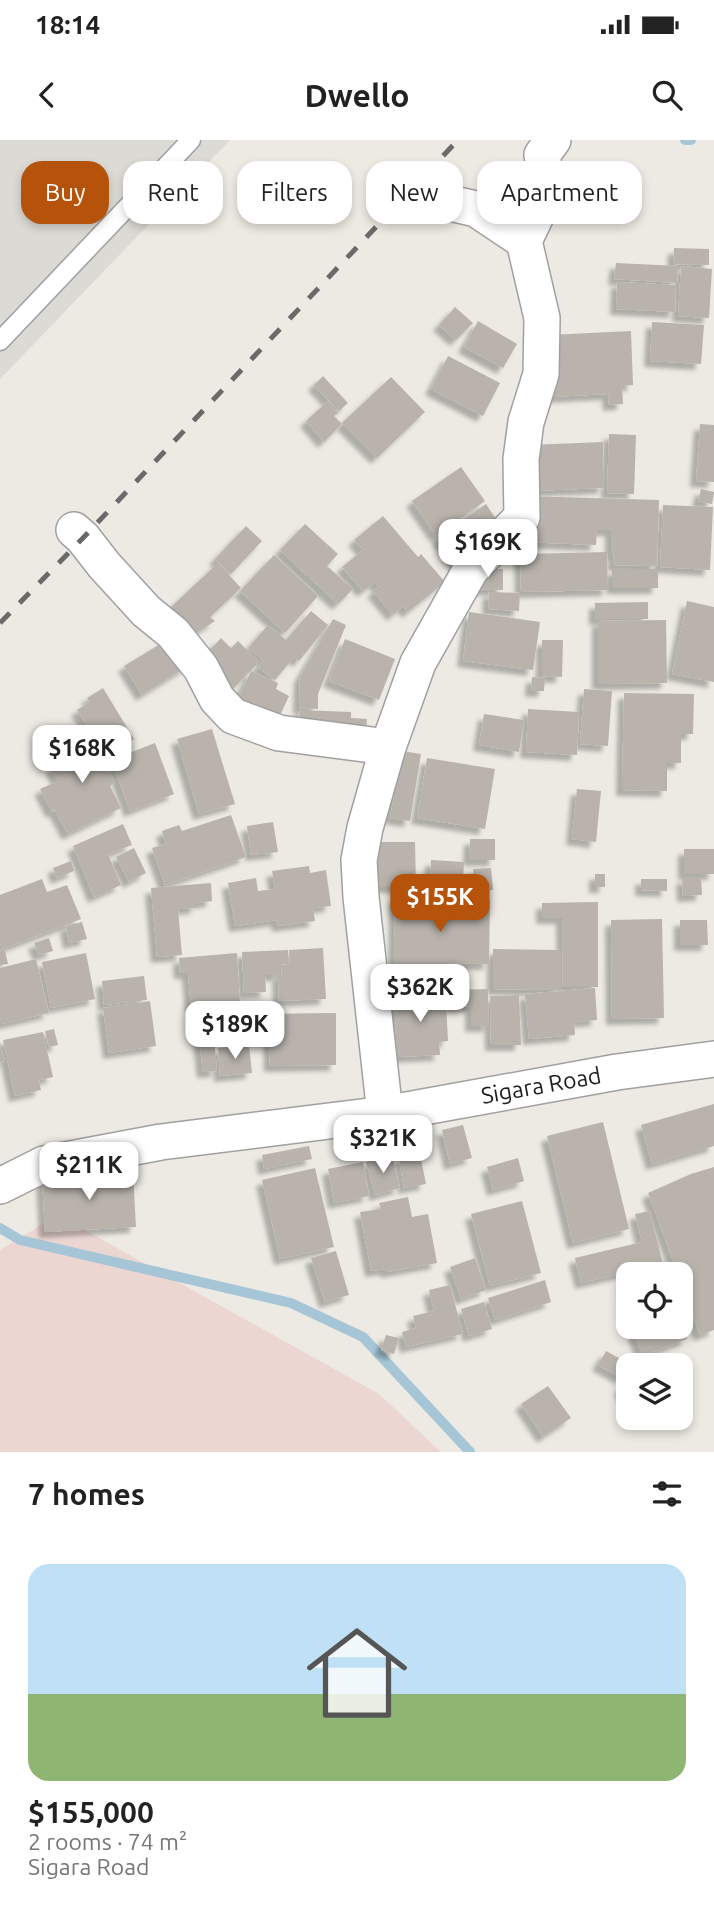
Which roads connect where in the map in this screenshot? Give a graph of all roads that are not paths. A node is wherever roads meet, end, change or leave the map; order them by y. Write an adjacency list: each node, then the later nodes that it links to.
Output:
1 (191, 140): 5 (lane)
2 (553, 140): 4 (street)
3 (463, 206): 4 (street)
4 (524, 241): 7 (street)
5 (0, 341)
6 (74, 530): 7 (street)
7 (388, 747): 9 (street)
8 (714, 1059): 9 (street, Sigara Road)
9 (385, 1114): 10 (street, Sigara Road)
10 (0, 1186)

